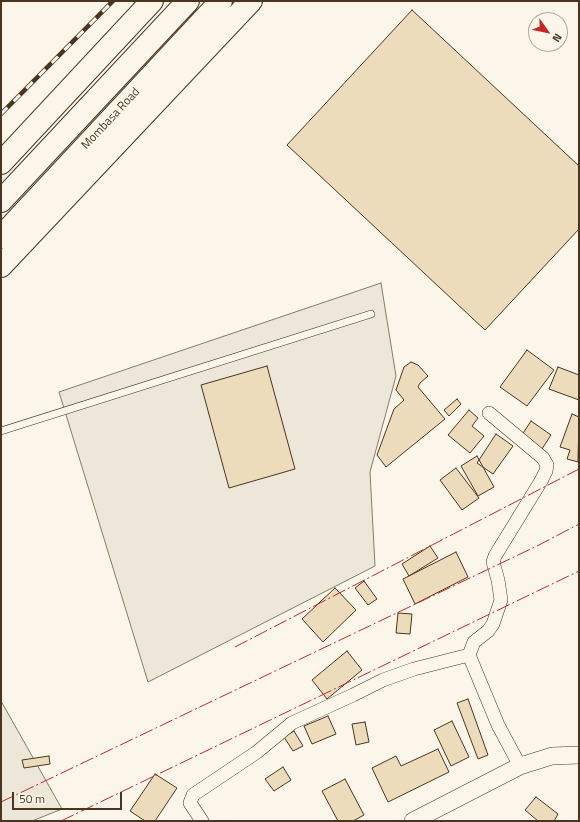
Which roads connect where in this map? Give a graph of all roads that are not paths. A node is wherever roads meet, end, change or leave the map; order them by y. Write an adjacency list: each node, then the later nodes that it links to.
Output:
1 (152, 1): 5 (highway)
2 (188, 1): 6 (highway, Mombasa Road)
3 (221, 1): 7 (highway, Mombasa Road)
4 (250, 1): 8 (highway)
5 (1, 163)
6 (1, 201)
7 (1, 237)
8 (1, 266)
9 (371, 314): 11 (lane)
10 (489, 413): 12 (street)
11 (1, 431)
12 (469, 655): 14 (street); 15 (street)
13 (579, 755): 14 (street)
14 (520, 766): 16 (street)
15 (202, 821)
16 (413, 821)

